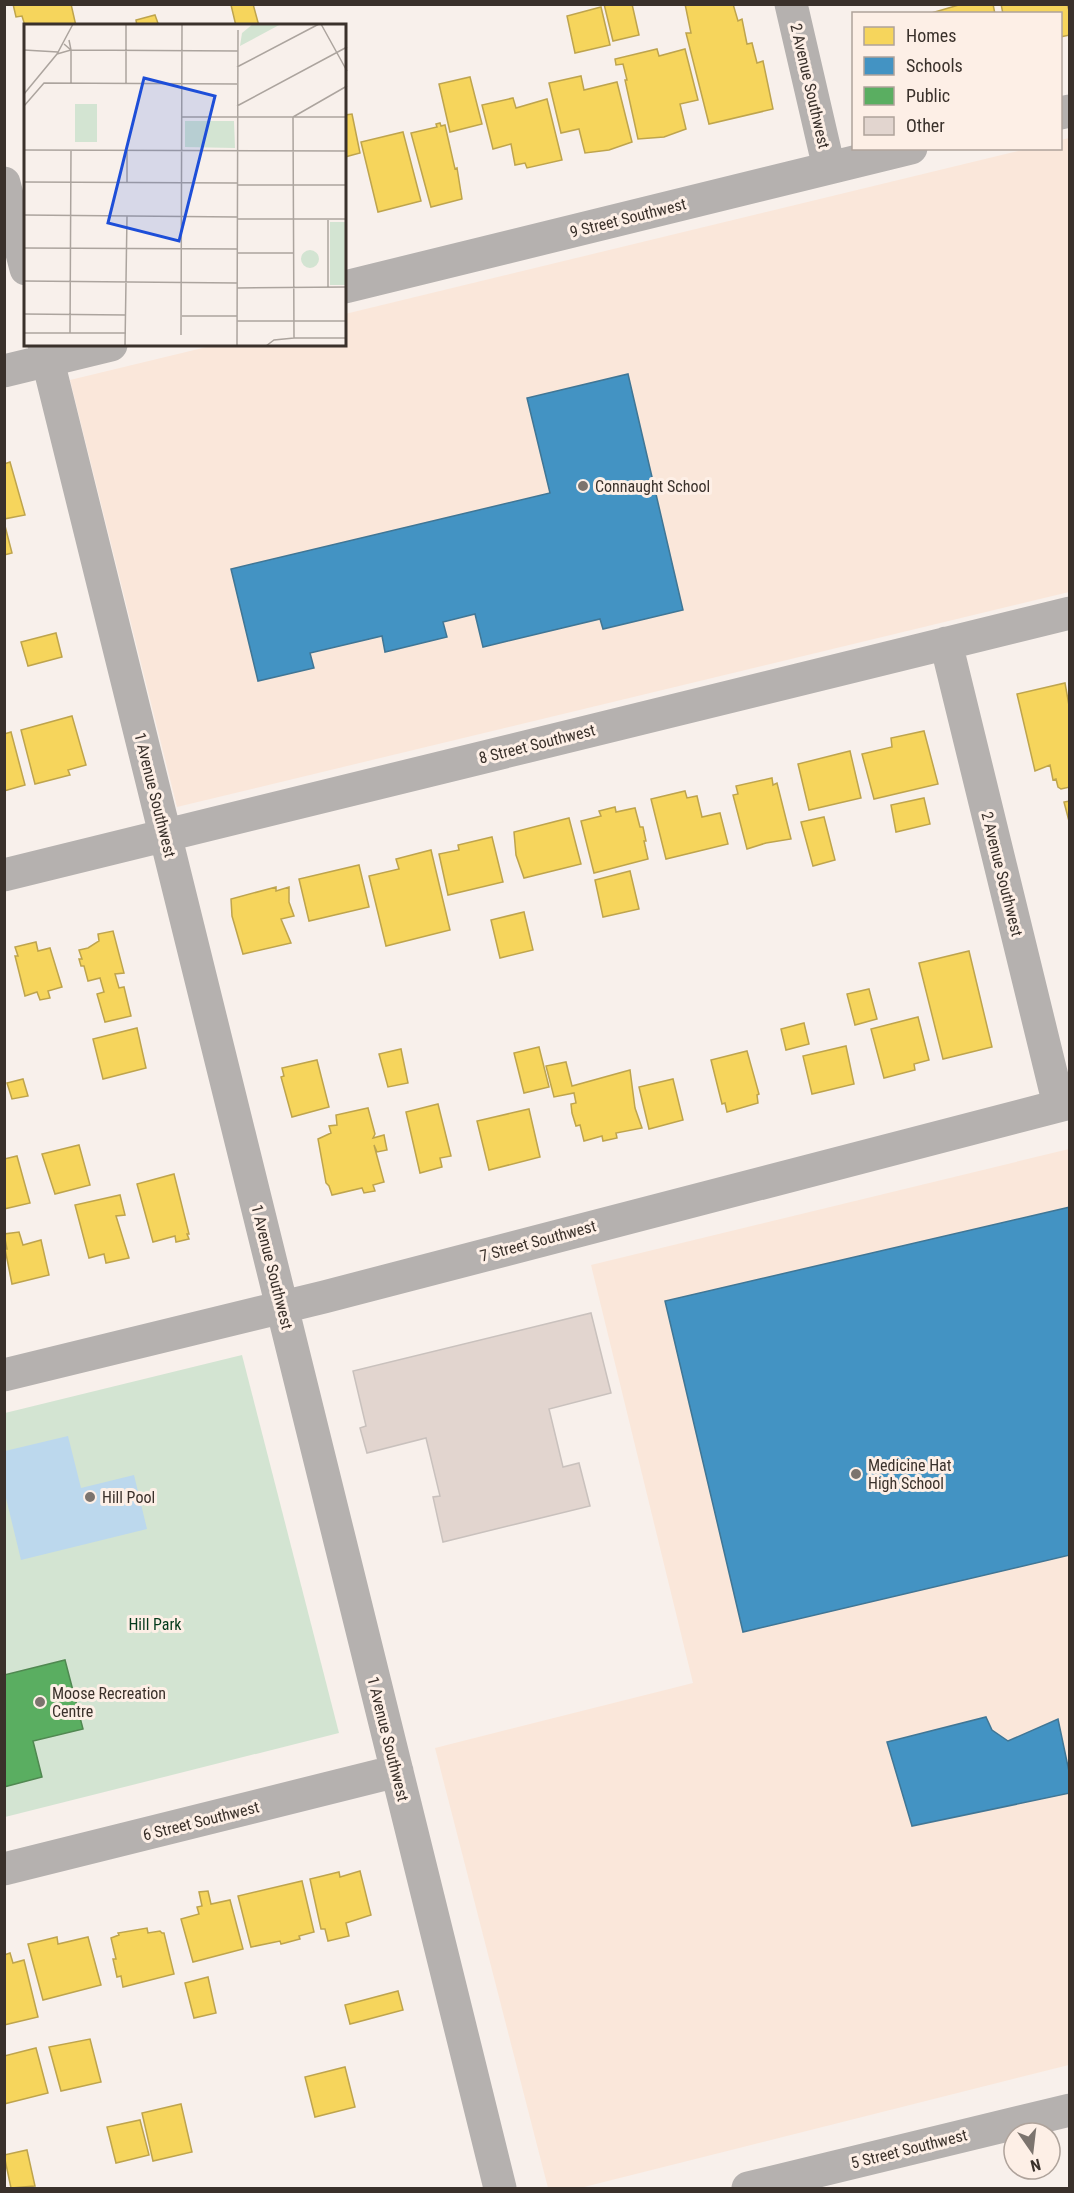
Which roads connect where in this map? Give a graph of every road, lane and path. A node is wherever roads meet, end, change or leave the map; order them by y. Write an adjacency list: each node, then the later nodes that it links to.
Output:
1 (790, 4): 3 (street, 2 Avenue Southwest)
2 (903, 150): 3 (street, 9 Street Southwest)
3 (829, 168): 6 (street, 9 Street Southwest)
4 (4, 183): 5 (street)
5 (24, 261)
6 (346, 288)
7 (103, 346): 8 (street)
8 (46, 353): 9 (street); 12 (street, 1 Avenue Southwest)
9 (4, 371)
10 (1070, 613): 11 (street, 8 Street Southwest)
11 (946, 643): 12 (street, 8 Street Southwest); 14 (street, 2 Avenue Southwest)
12 (165, 835): 13 (street, 8 Street Southwest); 15 (street, 1 Avenue Southwest)
13 (4, 875)
14 (1064, 1104): 15 (street, 7 Street Southwest)
15 (282, 1308): 16 (street, 7 Street Southwest); 17 (street, 1 Avenue Southwest)
16 (4, 1376)
17 (397, 1772): 18 (street, 6 Street Southwest); 20 (street, 1 Avenue Southwest)
18 (4, 1869)
19 (1070, 2110): 21 (street, 5 Street Southwest)
20 (500, 2188)
21 (748, 2188)

